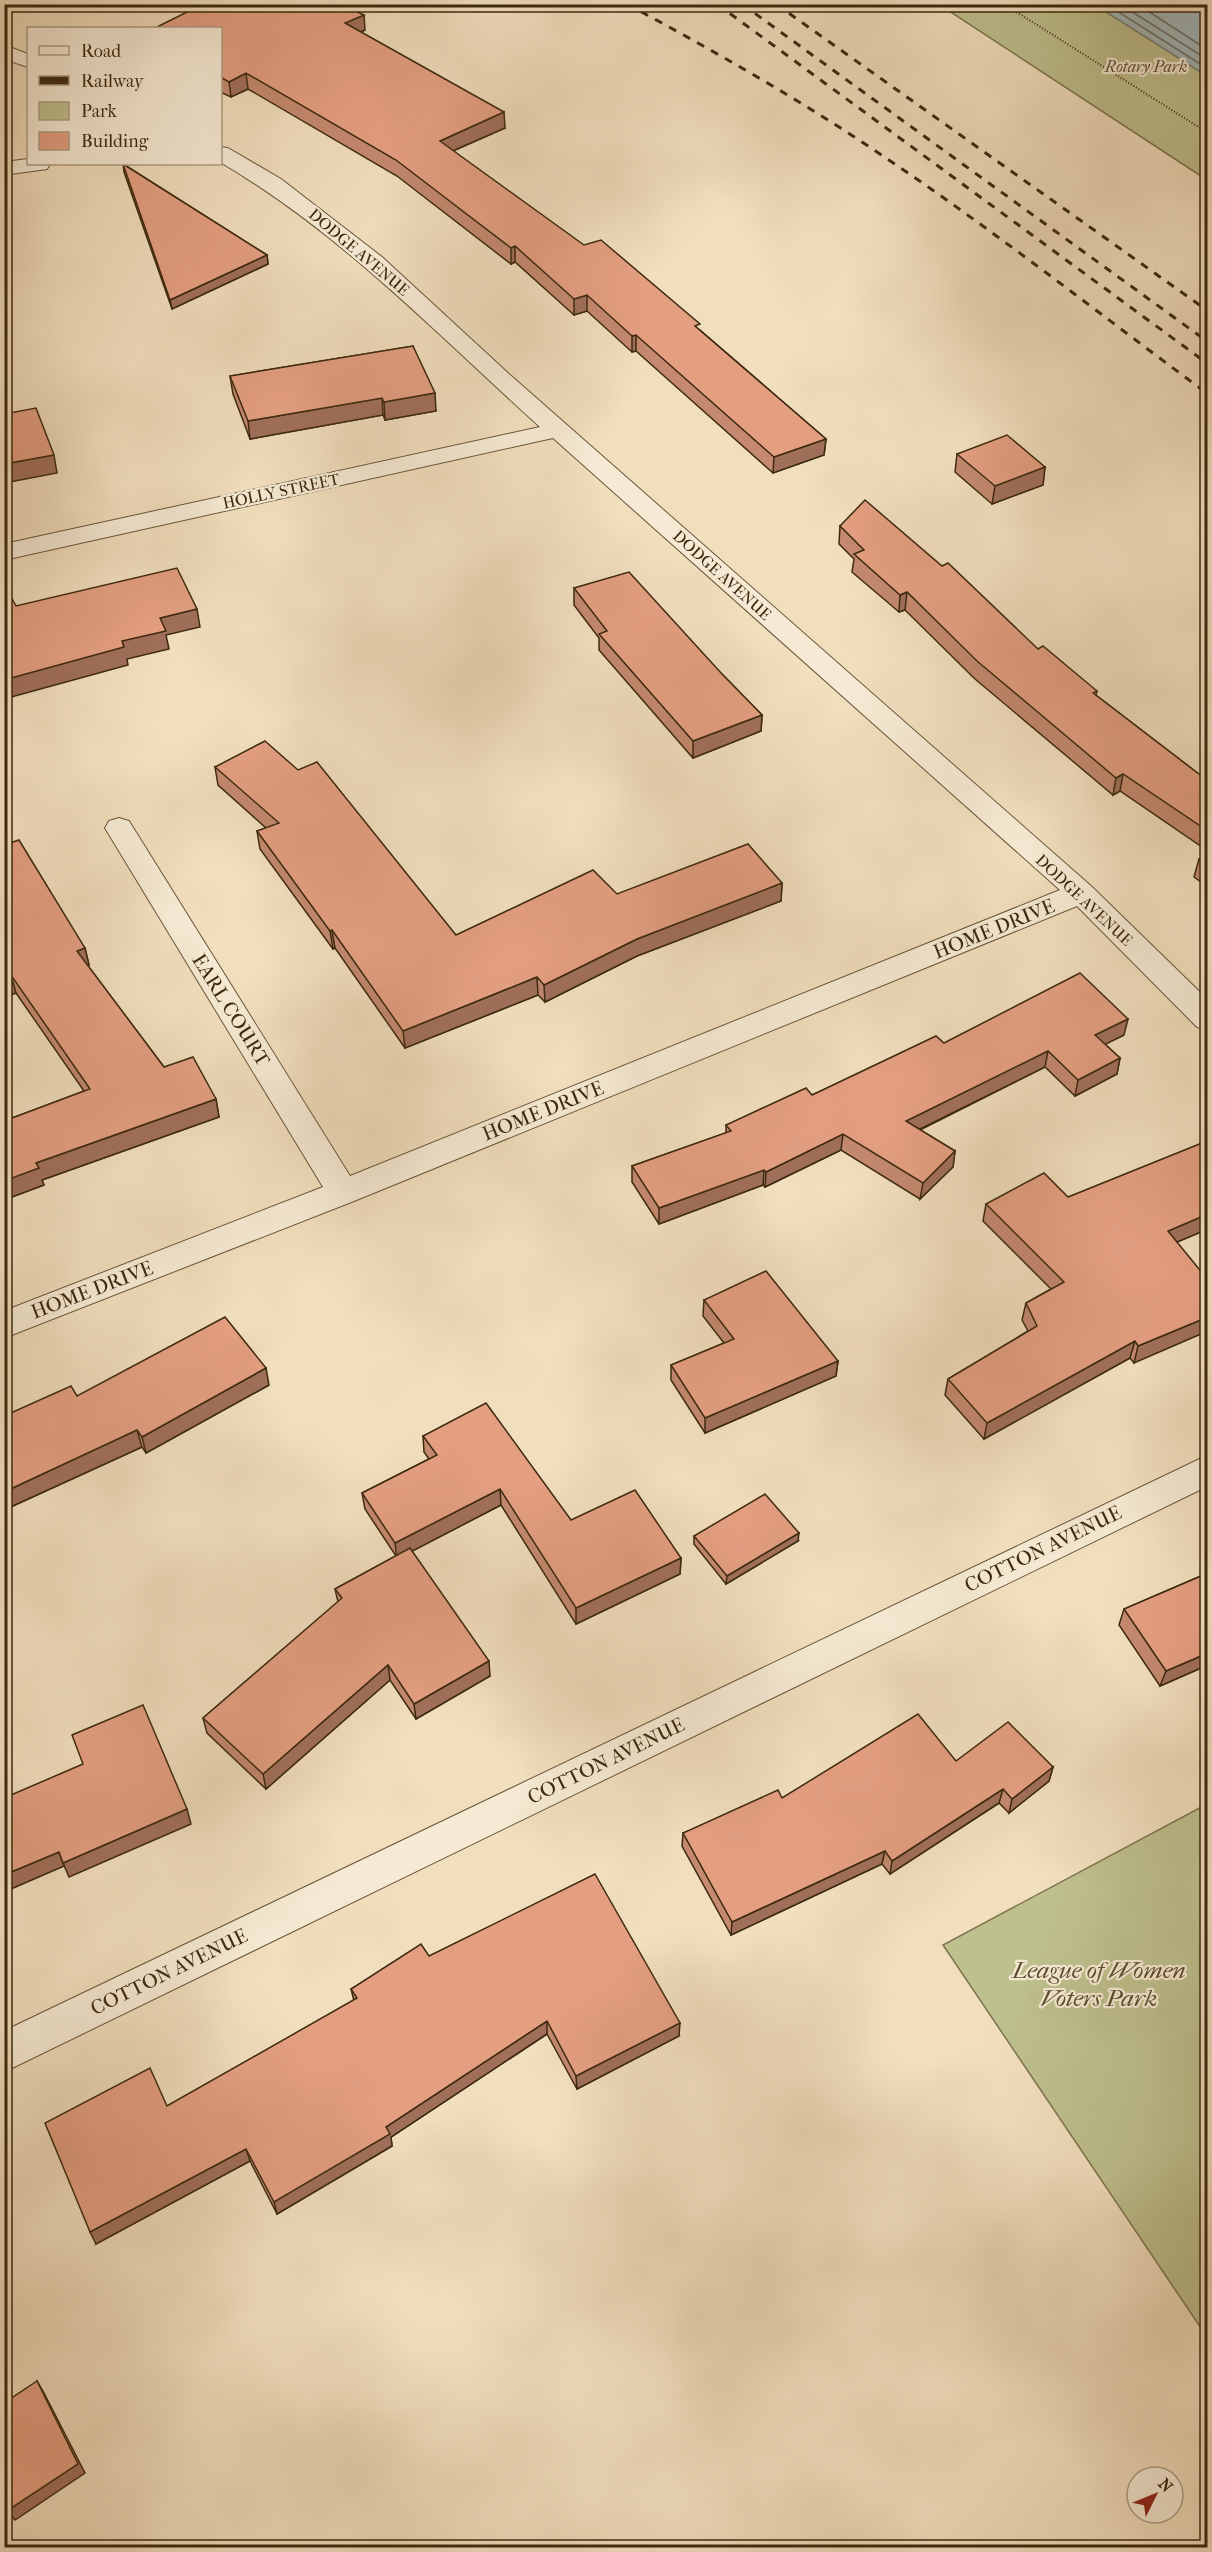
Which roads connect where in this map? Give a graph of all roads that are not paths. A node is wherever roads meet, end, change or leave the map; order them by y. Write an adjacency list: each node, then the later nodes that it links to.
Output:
1 (4, 51): 2 (street)
2 (27, 61)
3 (222, 154): 6 (street, DODGE AVENUE)
4 (33, 165): 5 (street)
5 (4, 170)
6 (558, 430): 7 (street, HOLLY STREET); 9 (street, DODGE AVENUE)
7 (4, 552)
8 (119, 828): 11 (street, EARL COURT)
9 (1081, 893): 10 (street, DODGE AVENUE); 11 (street, HOME DRIVE)
10 (1208, 1019)
11 (343, 1192): 12 (street, HOME DRIVE)
12 (4, 1325)
13 (1208, 1469): 14 (street, COTTON AVENUE)
14 (4, 2052)

